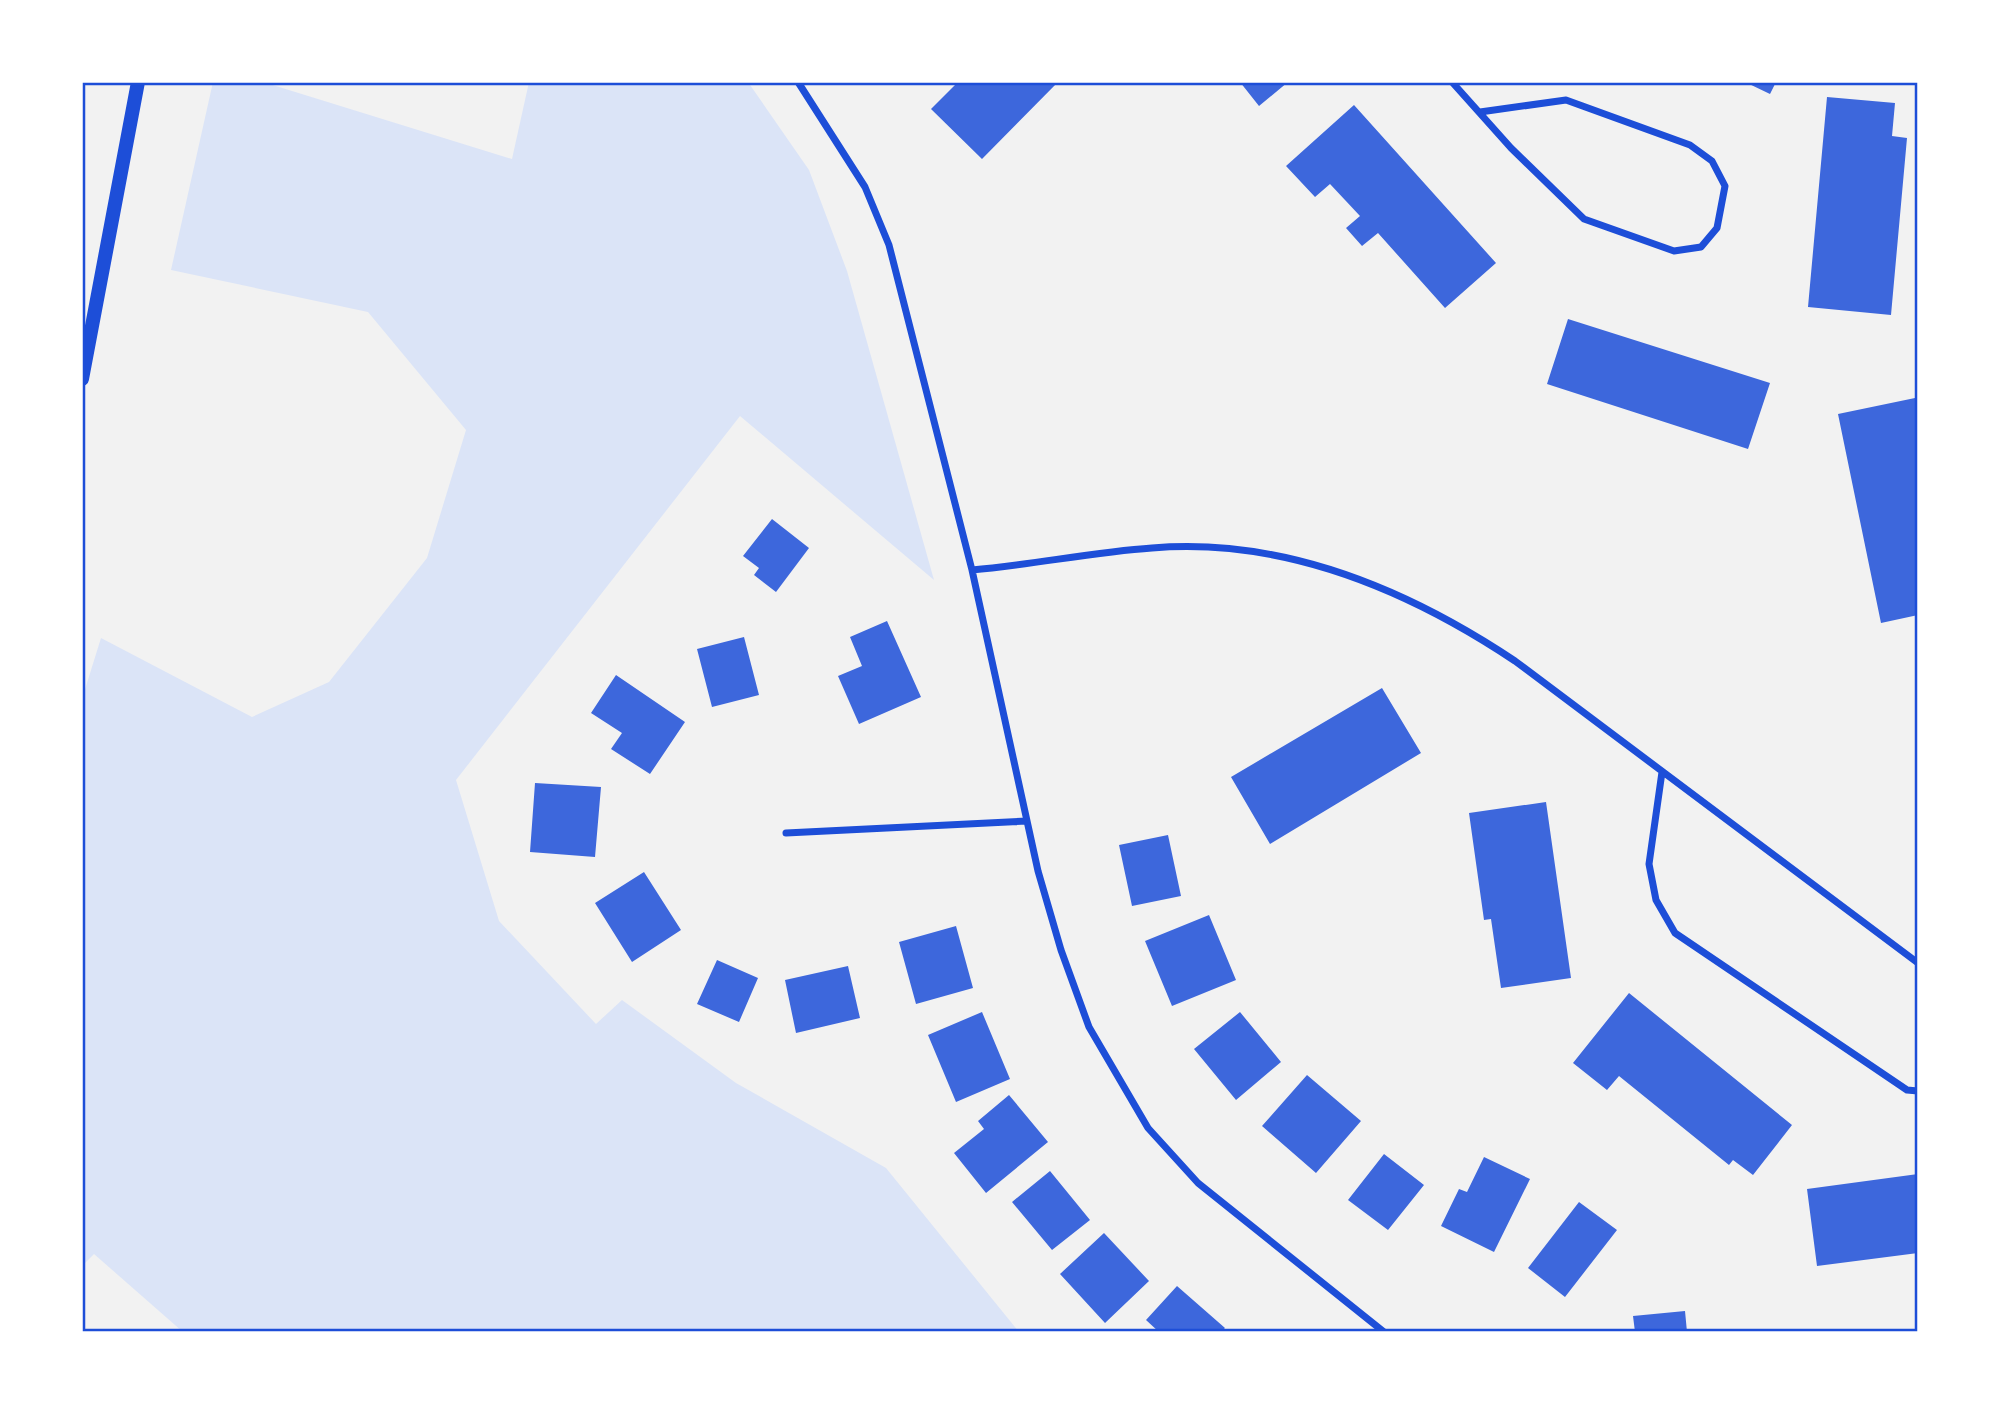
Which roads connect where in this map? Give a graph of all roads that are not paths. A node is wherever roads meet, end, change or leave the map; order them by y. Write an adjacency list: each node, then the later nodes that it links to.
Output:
1 (138, 82): 5 (main road)
2 (1452, 82): 4 (street)
3 (802, 84): 6 (street)
4 (1480, 112): 4 (street)
5 (82, 379)
6 (972, 570): 7 (street); 8 (street)
7 (1662, 772): 10 (street); 11 (street)
8 (1027, 821): 9 (street); 12 (street)
9 (786, 834)
10 (1918, 963)
11 (1918, 1091)
12 (1384, 1332)

